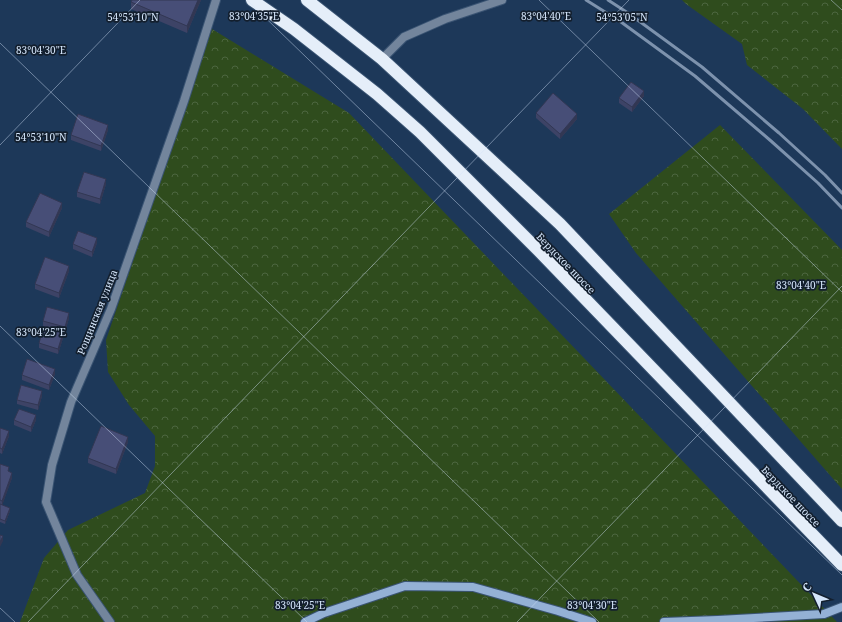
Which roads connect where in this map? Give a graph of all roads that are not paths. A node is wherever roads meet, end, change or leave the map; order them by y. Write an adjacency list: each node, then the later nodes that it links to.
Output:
1 (216, 0): 9 (street, Рощинская улица)
2 (252, 0): 7 (highway, Бердское шоссе)
3 (306, 0): 5 (highway, Бердское шоссе)
4 (502, 0): 5 (street)
5 (382, 59): 6 (highway, Бердское шоссе)
6 (842, 521)
7 (842, 565)
8 (842, 607): 12 (street)
9 (110, 622)
10 (305, 622): 11 (street)
11 (592, 622)
12 (664, 622)

